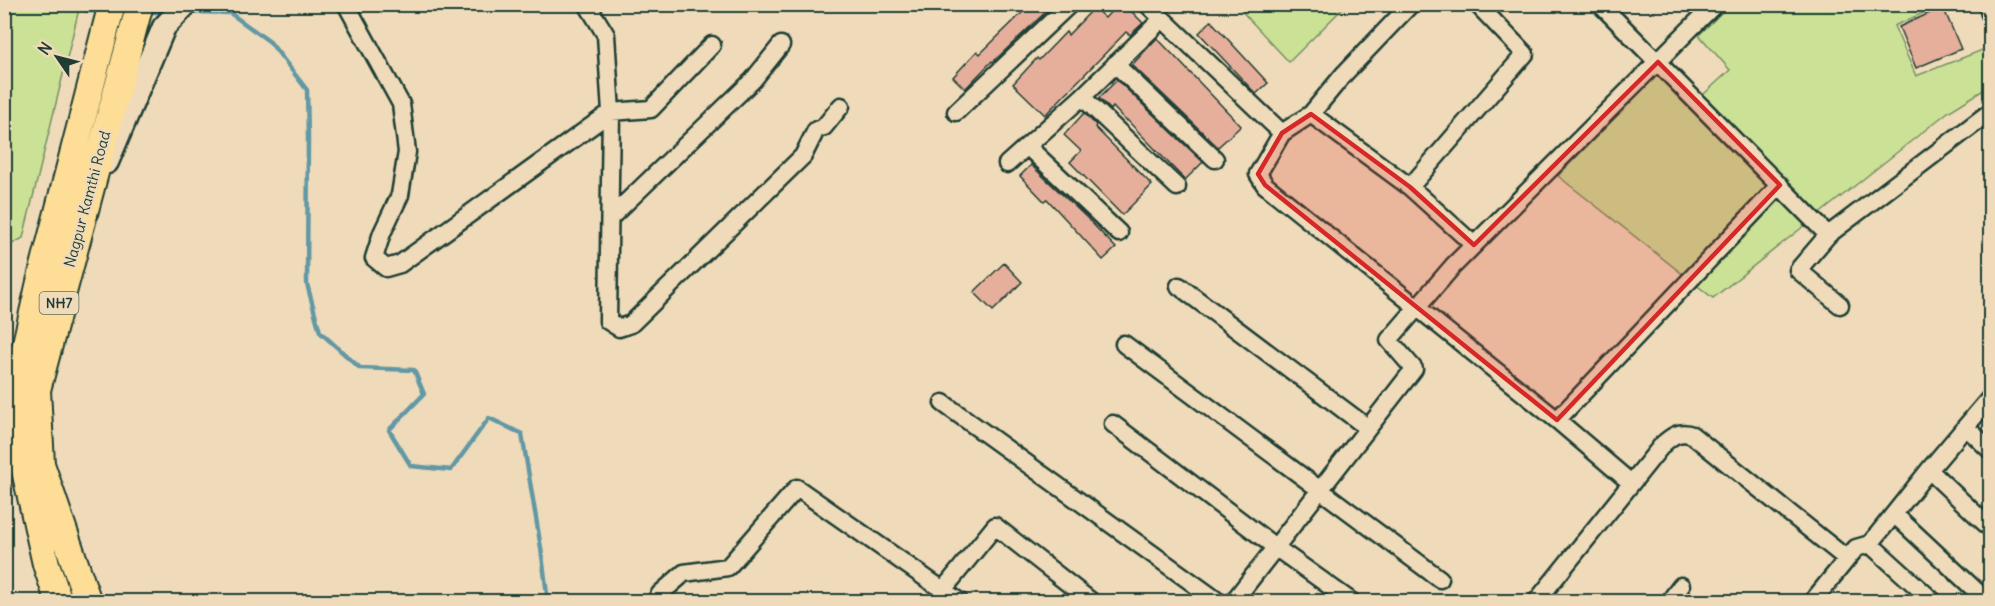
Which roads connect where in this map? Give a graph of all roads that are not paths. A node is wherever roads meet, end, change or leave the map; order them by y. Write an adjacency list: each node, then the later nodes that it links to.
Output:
1 (112, 4): 59 (main road)
2 (140, 4): 33 (main road, Nagpur Kamthi Road / NH7)
3 (186, 4): 33 (street)
4 (346, 4): 21 (street)
5 (586, 4): 21 (street)
6 (1070, 4): 22 (street)
7 (1147, 4): 14 (street)
8 (1411, 4): 24 (street)
9 (1477, 4): 30 (street)
10 (1600, 4): 17 (street)
11 (1715, 4): 17 (street)
12 (1987, 4): 13 (street)
13 (1990, 14)
14 (1162, 19): 18 (street); 25 (street)
15 (712, 45): 21 (street)
16 (781, 45): 32 (street)
17 (1658, 62): 29 (street); 36 (street)
18 (1114, 64): 19 (street); 27 (street)
19 (1082, 97): 26 (street); 31 (street)
20 (841, 106): 32 (street)
21 (611, 112): 32 (street)
22 (956, 112)
23 (1990, 112): 35 (street)
24 (1311, 114): 25 (street); 30 (street)
25 (1282, 133): 39 (street)
26 (1027, 146): 28 (street); 34 (street)
27 (1215, 159)
28 (1007, 164)
29 (1780, 185): 35 (street); 43 (street)
30 (1410, 187): 36 (street)
31 (1177, 188)
32 (610, 218)
33 (80, 227): 60 (main road, Nagpur Kamthi Road / NH7)
34 (1119, 233)
35 (1828, 235): 38 (street)
36 (1474, 245): 39 (street)
37 (1179, 286): 46 (street)
38 (1840, 305)
39 (1417, 308): 43 (street); 46 (street)
40 (1124, 344): 50 (street)
41 (1990, 398): 45 (street)
42 (943, 403): 64 (street)
43 (1557, 420): 49 (street)
44 (1113, 424): 54 (street)
45 (1966, 427): 47 (street); 48 (street)
46 (1368, 428): 50 (street)
47 (1990, 450)
48 (1929, 470): 51 (street); 52 (street)
49 (1631, 483): 55 (street); 67 (street)
50 (1321, 489): 54 (street); 56 (street)
51 (1894, 514): 53 (street); 71 (street)
52 (1990, 528)
53 (1870, 544): 55 (street); 70 (street)
54 (1275, 547): 65 (street); 66 (street)
55 (1847, 559): 69 (street)
56 (1440, 579)
57 (1681, 586): 68 (street)
58 (943, 590): 61 (street); 62 (street); 63 (street)
59 (59, 602)
60 (88, 602)
61 (655, 602)
62 (960, 602)
63 (1092, 602)
64 (1219, 602)
65 (1233, 602)
66 (1352, 602)
67 (1536, 602)
68 (1669, 602)
69 (1812, 602)
70 (1934, 602)
71 (1988, 602)

